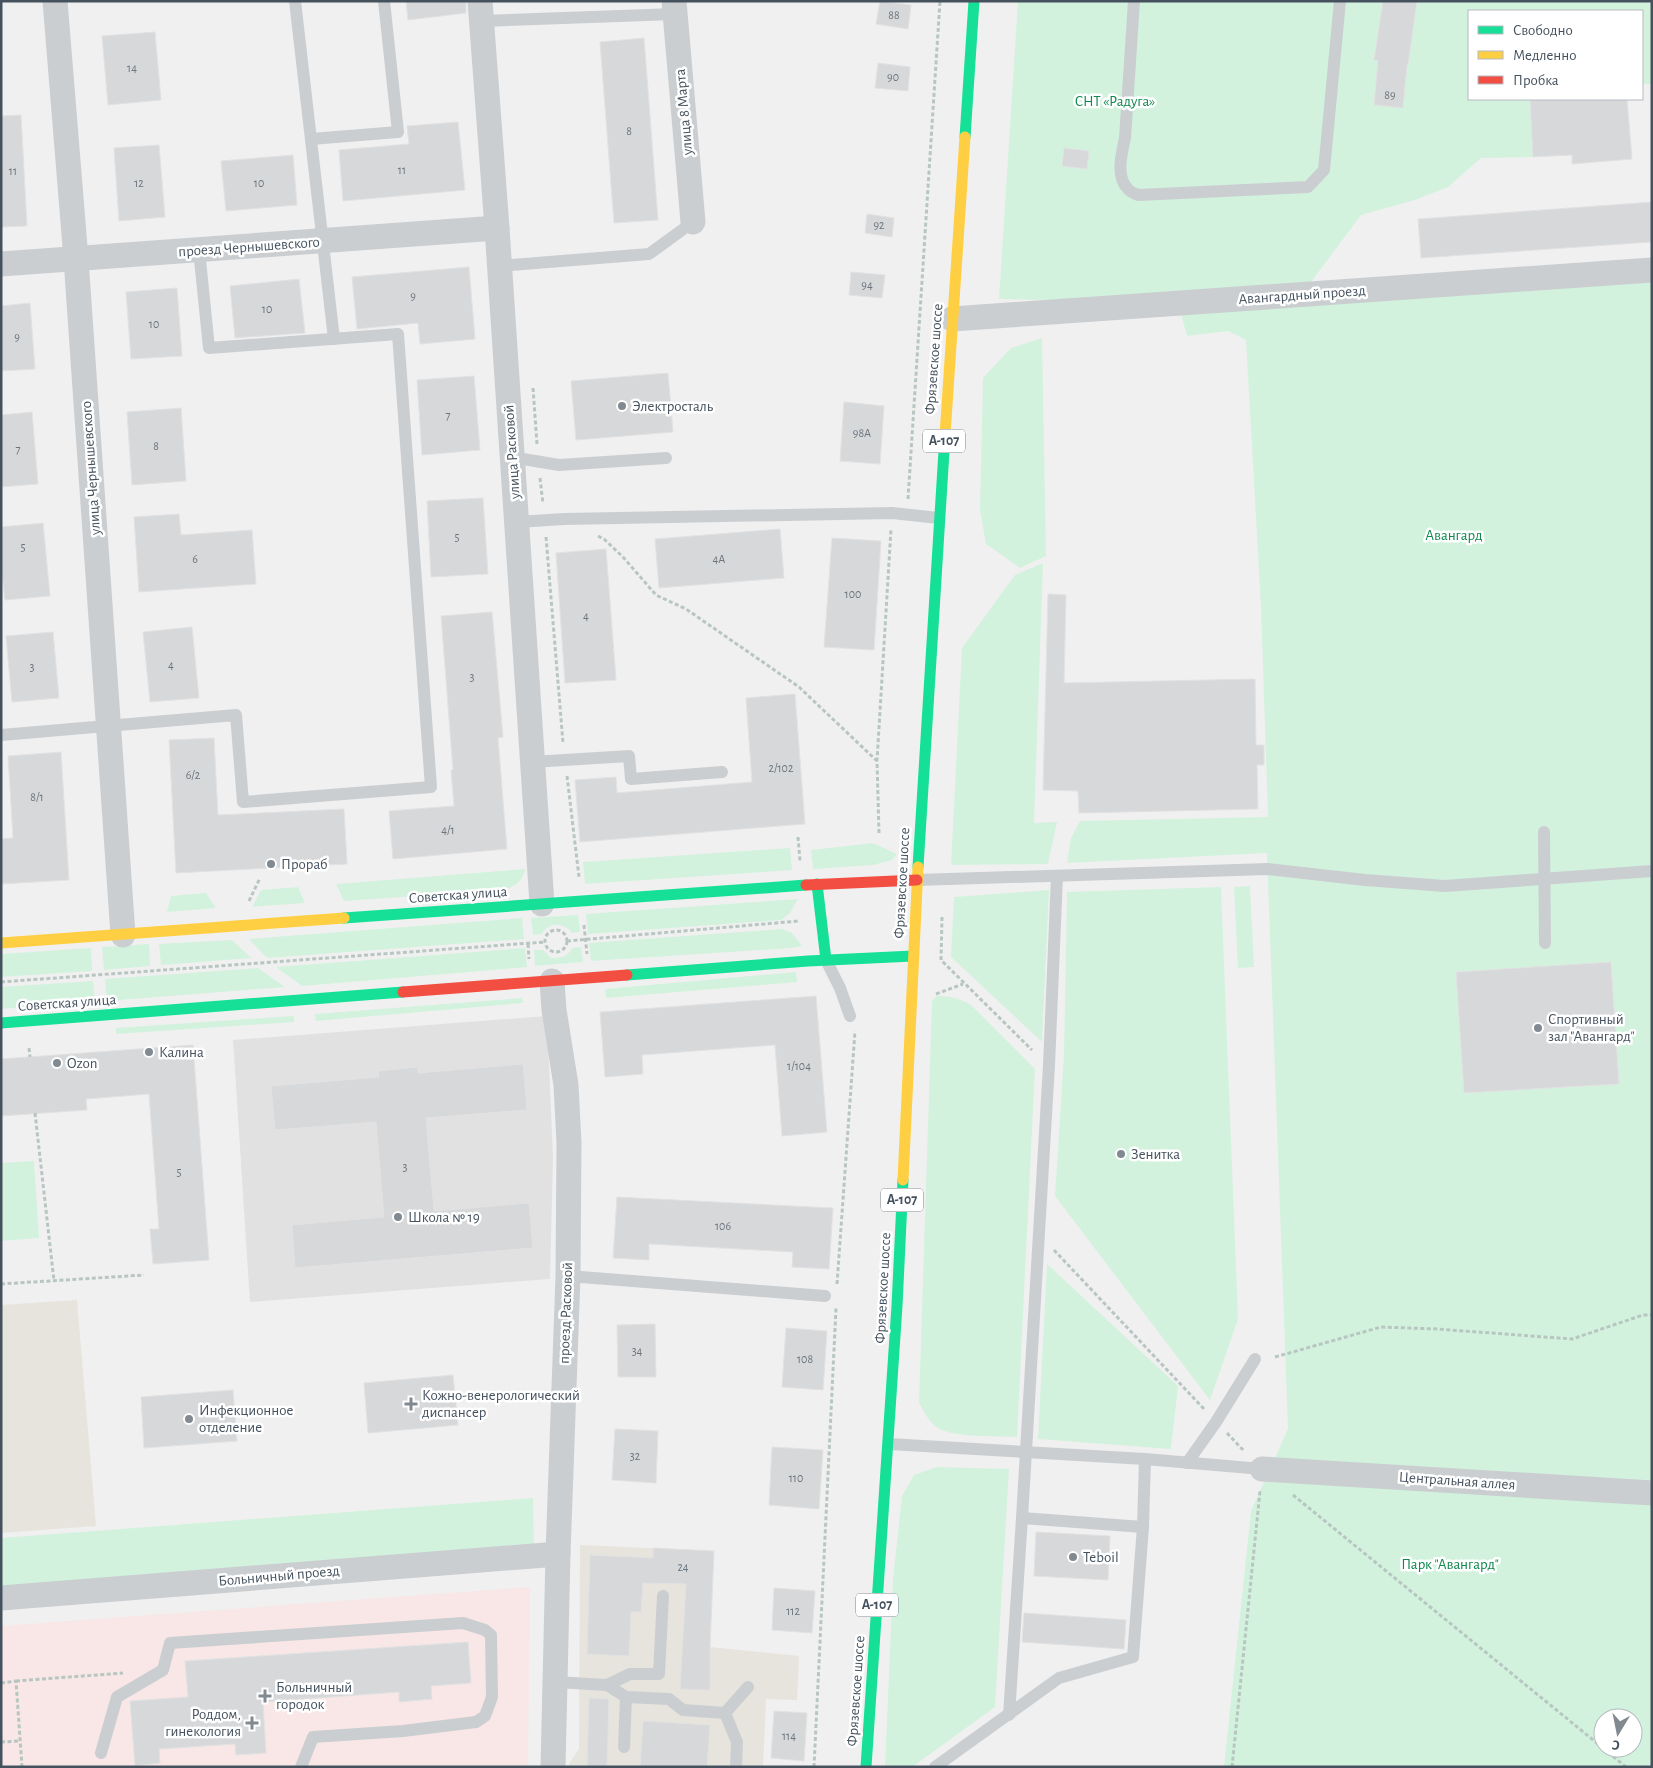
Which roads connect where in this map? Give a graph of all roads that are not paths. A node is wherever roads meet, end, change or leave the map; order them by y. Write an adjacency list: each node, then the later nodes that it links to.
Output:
1 (55, 1): 14 (street, улица Чернышевского)
2 (295, 1): 9 (lane)
3 (384, 1): 9 (lane)
4 (974, 1): 18 (main road, Фрязевское шоссе / А-107)
5 (1134, 1): 6 (lane)
6 (1340, 1)
7 (675, 8): 8 (lane); 10 (street, улица 8 Марта)
8 (481, 11): 11 (street, улица Расковой)
9 (311, 140): 12 (lane)
10 (693, 222): 16 (lane)
11 (497, 228): 12 (street, проезд Чернышевского); 16 (street, улица Расковой)
12 (324, 242): 13 (street, проезд Чернышевского); 19 (lane)
13 (199, 250): 14 (street, проезд Чернышевского); 19 (lane)
14 (76, 259): 15 (street, проезд Чернышевского); 24 (street, улица Чернышевского)
15 (1, 264)
16 (499, 266): 20 (street, улица Расковой)
17 (1652, 270): 18 (street, Авангардный проезд)
18 (952, 319): 22 (main road, Фрязевское шоссе / А-107)
19 (334, 339): 24 (lane)
20 (511, 457): 21 (lane); 23 (street, улица Расковой)
21 (666, 458)
22 (939, 518): 23 (lane); 32 (main road, Фрязевское шоссе / А-107)
23 (517, 522): 26 (street, улица Расковой)
24 (110, 726): 25 (lane); 35 (street, улица Чернышевского)
25 (1, 735)
26 (532, 762): 27 (lane); 34 (street, улица Расковой)
27 (722, 772)
28 (1544, 832): 31 (lane)
29 (1652, 871): 31 (lane)
30 (1057, 876): 31 (lane); 32 (lane); 47 (lane)
31 (1545, 879): 37 (lane)
32 (917, 880): 33 (main road, Советская улица); 38 (main road, Фрязевское шоссе / А-107)
33 (817, 884): 34 (main road, Советская улица); 39 (main road)
34 (542, 904): 35 (main road, Советская улица)
35 (123, 935): 36 (main road, Советская улица)
36 (1, 943)
37 (1545, 943)
38 (913, 956): 39 (main road, Советская улица); 46 (main road, Фрязевское шоссе / А-107)
39 (826, 960): 40 (main road, Советская улица); 42 (lane)
40 (552, 981): 41 (main road, Советская улица); 43 (street, проезд Расковой)
41 (1, 1022)
42 (853, 1022)
43 (568, 1276): 44 (lane); 54 (street, проезд Расковой)
44 (832, 1297)
45 (1255, 1359): 49 (lane)
46 (889, 1444): 47 (lane); 68 (main road, Фрязевское шоссе / А-107)
47 (1025, 1453): 48 (lane); 52 (lane)
48 (1145, 1459): 49 (lane); 53 (lane)
49 (1187, 1463): 50 (lane)
50 (1261, 1476): 51 (street, Центральная аллея)
51 (1652, 1494)
52 (1022, 1518): 53 (lane); 62 (lane)
53 (1143, 1527): 62 (lane)
54 (558, 1554): 56 (street, Больничный проезд); 57 (street, проезд Расковой)
55 (663, 1596): 58 (lane)
56 (1, 1598)
57 (556, 1682): 58 (lane); 66 (street, проезд Расковой)
58 (607, 1685): 60 (lane)
59 (748, 1687): 61 (lane)
60 (626, 1697): 61 (lane); 63 (lane)
61 (725, 1713): 67 (lane)
62 (1009, 1715): 69 (lane)
63 (624, 1747)
64 (101, 1753): 65 (lane)
65 (301, 1767)
66 (553, 1767)
67 (736, 1767)
68 (866, 1767)
69 (936, 1767)

